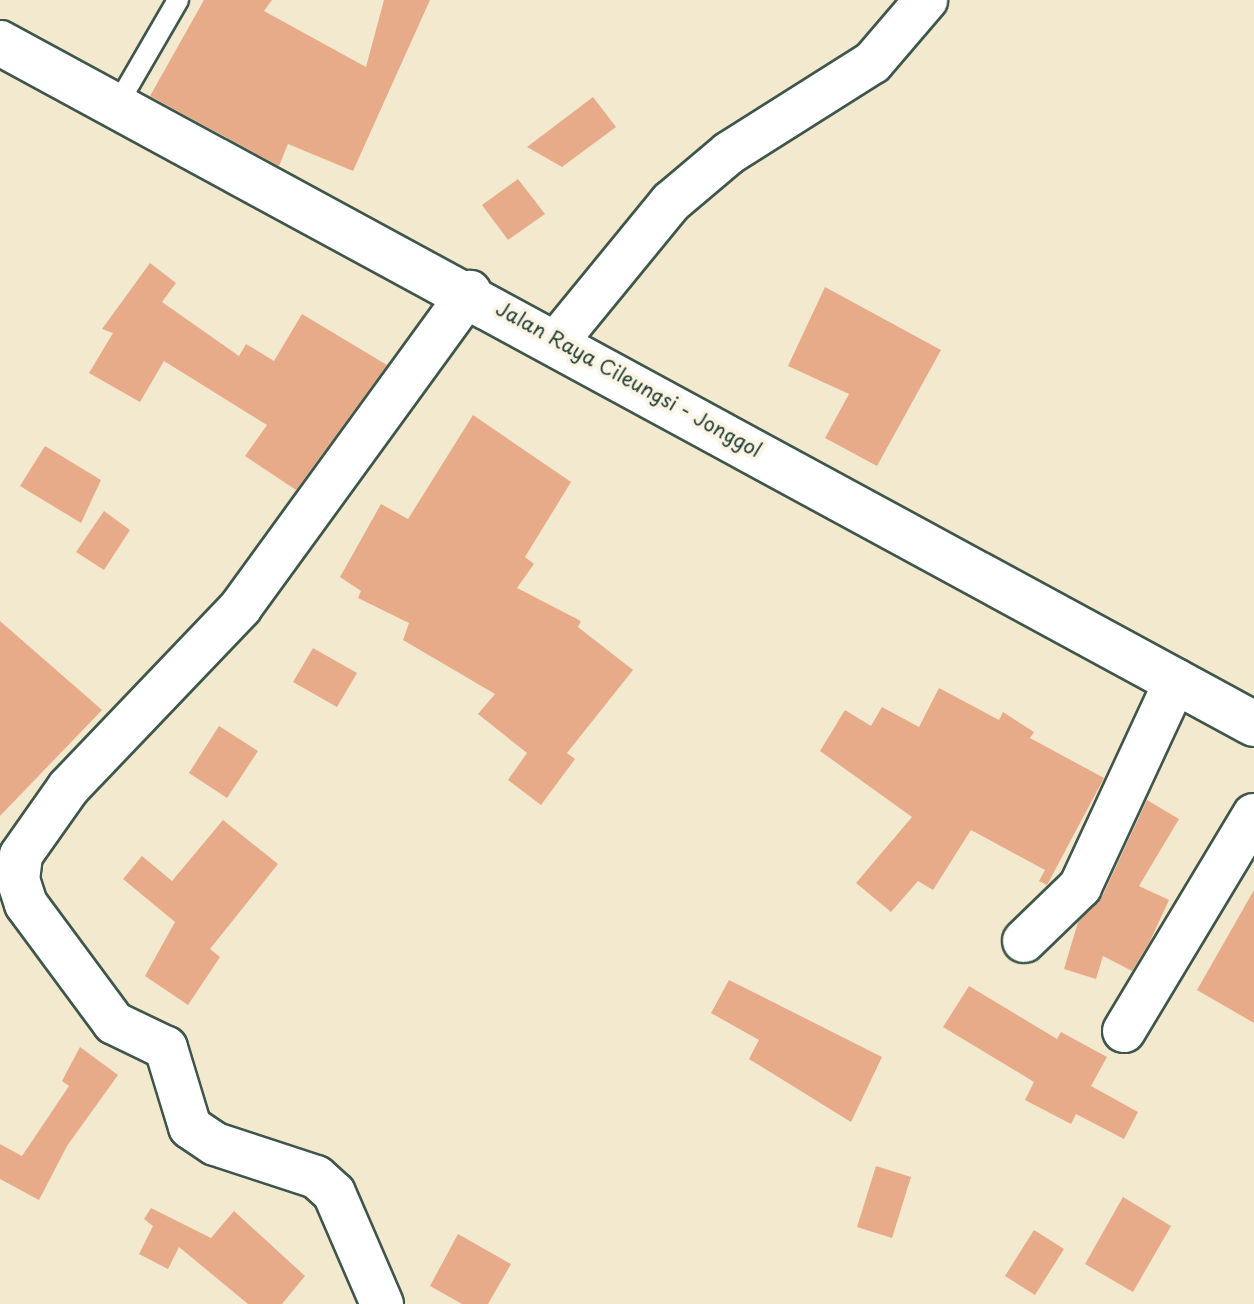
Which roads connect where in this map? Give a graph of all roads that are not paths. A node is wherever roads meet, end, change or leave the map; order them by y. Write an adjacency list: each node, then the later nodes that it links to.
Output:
1 (178, 0): 4 (lane)
2 (926, 0): 6 (street)
3 (0, 43): 4 (main road, Jalan Raya Cileungsi - Jonggol)
4 (116, 107): 5 (main road, Jalan Raya Cileungsi - Jonggol)
5 (470, 292): 6 (main road, Jalan Raya Cileungsi - Jonggol); 12 (street)
6 (558, 340): 7 (main road, Jalan Raya Cileungsi - Jonggol)
7 (1176, 680): 8 (main road, Jalan Raya Cileungsi - Jonggol); 10 (street)
8 (1254, 724)
9 (1254, 815): 11 (street)
10 (1024, 941)
11 (1124, 1031)
12 (382, 1304)

